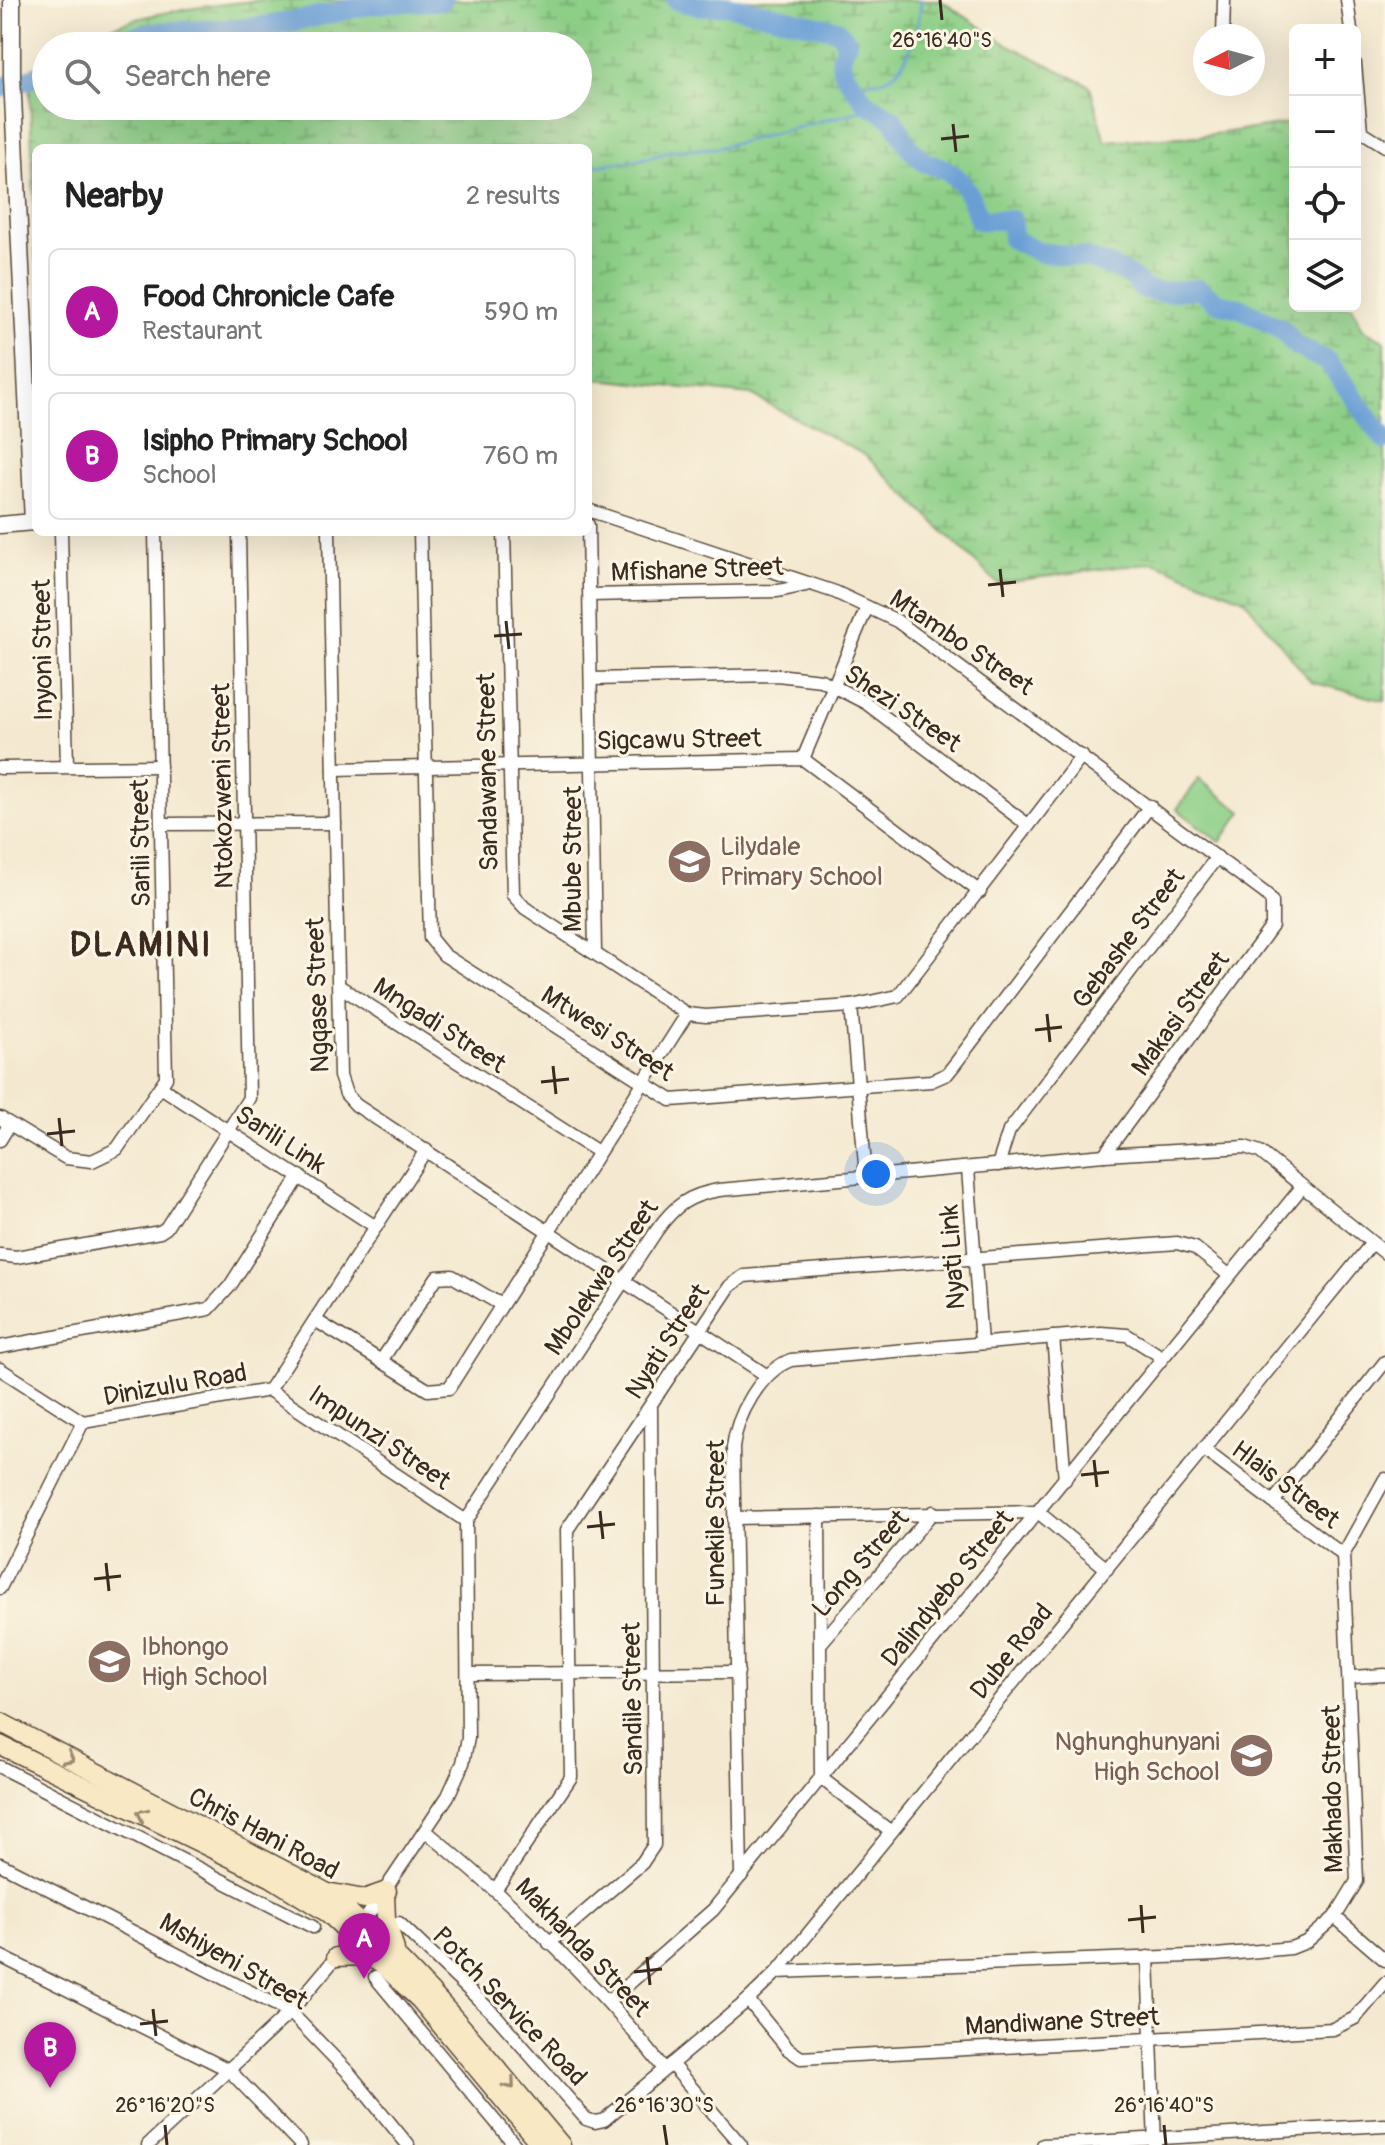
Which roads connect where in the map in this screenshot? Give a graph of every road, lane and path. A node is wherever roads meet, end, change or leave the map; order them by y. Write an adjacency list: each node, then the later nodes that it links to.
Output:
1 (12, 0): 8 (street)
2 (1224, 0): 4 (street)
3 (1347, 0): 5 (street)
4 (1223, 24)
5 (1350, 24)
6 (1358, 96): 7 (street)
7 (1385, 146)
8 (32, 465)
9 (592, 511): 19 (street, Mtambo Street)
10 (32, 522): 11 (street)
11 (0, 525)
12 (61, 536): 28 (street, Inyoni Street)
13 (155, 536): 29 (street, Sarili Street)
14 (239, 536): 34 (street, Ntokozweni Street)
15 (329, 536): 32 (street, Ngqase Street)
16 (420, 536): 30 (street, Mtwesi Street)
17 (504, 536): 26 (street, Sandawane Street)
18 (588, 536): 20 (street, Mbube Street)
19 (806, 585): 20 (street, Mfishane Street); 21 (street, Mtambo Street)
20 (590, 595): 22 (street, Mbube Street)
21 (867, 607): 23 (street); 24 (street, Mtambo Street)
22 (592, 679): 23 (street, Shezi Street); 27 (street, Mbube Street)
23 (833, 685): 25 (street); 37 (street, Shezi Street)
24 (1082, 756): 33 (street, Mtambo Street); 37 (street)
25 (803, 759): 27 (street, Sigcawu Street); 39 (street)
26 (509, 763): 27 (street, Sigcawu Street); 30 (street, Sigcawu Street); 41 (street, Sandawane Street)
27 (594, 763): 41 (street, Mbube Street)
28 (67, 766): 29 (street); 31 (street)
29 (160, 766): 36 (street, Sarili Street)
30 (426, 766): 32 (street, Sigcawu Street); 45 (street, Mtwesi Street)
31 (0, 768)
32 (334, 769): 35 (street, Ngqase Street)
33 (1150, 806): 38 (street, Mtambo Street); 47 (street, Mtwesi Street)
34 (245, 823): 35 (street); 36 (street); 49 (street, Ntokozweni Street)
35 (335, 823): 42 (street, Ngqase Street)
36 (162, 824): 46 (street, Sarili Street)
37 (1028, 825): 39 (street)
38 (1217, 857): 40 (street, Mtambo Street); 54 (street, Gebashe Street)
39 (980, 892): 43 (street)
40 (1266, 894): 53 (street, Makasi Street)
41 (595, 953): 44 (street, Sandawane Street)
42 (339, 986): 51 (street, Ngqase Street); 52 (street, Mngadi Street)
43 (851, 1006): 44 (street); 47 (street)
44 (687, 1014): 45 (street)
45 (642, 1082): 47 (street, Mtwesi Street); 52 (street)
46 (162, 1088): 48 (street); 49 (street, Sarili Link)
47 (859, 1088): 57 (street)
48 (5, 1122): 50 (street)
49 (230, 1132): 56 (street, Sarili Link); 63 (street, Ntokozweni Street)
50 (0, 1140)
51 (426, 1150): 59 (street, Dinizulu Road); 60 (street, Ngqase Street)
52 (598, 1152): 60 (street)
53 (1104, 1155): 54 (street, Mbolekwa Street); 58 (street, Mbolekwa Street)
54 (998, 1165): 55 (street, Mbolekwa Street)
55 (968, 1169): 57 (street, Mbolekwa Street); 64 (street, Nyati Link)
56 (300, 1176): 59 (street, Sarili Link); 72 (street)
57 (866, 1176): 66 (street, Mbolekwa Street)
58 (1302, 1187): 61 (street, Mbolekwa Street); 65 (street, Dalindyebo Street)
59 (376, 1227): 68 (street, Dinizulu Road)
60 (548, 1230): 66 (street, Ngqase Street); 67 (street)
61 (1372, 1243): 62 (street, Mbolekwa Street); 81 (street, Dube Road)
62 (1385, 1253)
63 (0, 1255)
64 (974, 1261): 65 (street, Nyati Street); 69 (street, Nyati Street); 71 (street, Nyati Link)
65 (1229, 1275): 73 (street, Dalindyebo Street)
66 (624, 1280): 69 (street, Ngqase Street); 89 (street, Mbolekwa Street)
67 (500, 1304): 74 (street); 74 (street)
68 (315, 1320): 74 (street); 78 (street, Dinizulu Road)
69 (698, 1330): 77 (street, Ngqase Street); 79 (street, Nyati Street)
70 (1053, 1337): 71 (street); 73 (street); 83 (street)
71 (981, 1343): 77 (street)
72 (0, 1347)
73 (1162, 1357): 83 (street, Dalindyebo Street)
74 (381, 1361)
75 (1385, 1362): 84 (street)
76 (1, 1374): 80 (street)
77 (766, 1375): 88 (street, Funekile Street)
78 (269, 1390): 80 (street, Dinizulu Road); 89 (street, Impunzi Street)
79 (651, 1408): 94 (street, Sandile Street); 96 (street, Nyati Street)
80 (83, 1422): 92 (street, Dinizulu Road)
81 (1203, 1449): 84 (street, Hlais Street); 91 (street, Dube Road)
82 (1385, 1479): 90 (street)
83 (1065, 1480): 86 (street, Dalindyebo Street)
84 (1273, 1502): 90 (street, Hlais Street)
85 (933, 1512): 86 (street, Long Street); 87 (street, Long Street); 93 (street, Long Street)
86 (1038, 1512): 91 (street); 103 (street, Dalindyebo Street)
87 (819, 1516): 88 (street, Long Street); 93 (street, Long Street)
88 (734, 1518): 95 (street, Funekile Street)
89 (466, 1521): 97 (street)
90 (1343, 1555): 99 (street, Makhado Street)
91 (1107, 1569): 105 (street, Dube Road)
92 (0, 1588)
93 (821, 1643): 103 (street, Long Street)
94 (654, 1672): 95 (street); 96 (street); 116 (street, Sandile Street)
95 (738, 1672): 107 (street, Funekile Street)
96 (569, 1673): 97 (street); 108 (street, Nyati Street)
97 (469, 1674): 104 (street)
98 (1385, 1675): 99 (street)
99 (1351, 1677): 112 (street, Makhado Street)
100 (0, 1722): 109 (main road, Chris Hani Road, one-way to 109)
101 (0, 1745): 111 (main road, Chris Hani Road, one-way to 101)
102 (0, 1767): 114 (street)
103 (821, 1778): 105 (street); 107 (street, Dalindyebo Street)
104 (427, 1832): 108 (street, Makhanda Street); 110 (street)
105 (891, 1832): 122 (street, Dube Road)
106 (0, 1864): 126 (street, Mshiyeni Street)
107 (741, 1876): 125 (street, Dalindyebo Street)
108 (496, 1889): 116 (street, Makhanda Street)
109 (322, 1890): 110 (main road); 115 (main road, Chris Hani Road)
110 (386, 1892): 115 (street); 121 (main road)
111 (328, 1913): 115 (main road, Chris Hani Road); 119 (main road)
112 (1335, 1917): 118 (street, Makhado Street); 120 (street)
113 (399, 1923): 128 (street, Potch Service Road)
114 (313, 1927)
115 (359, 1930): 119 (street); 121 (main road, Chris Hani Road)
116 (549, 1943): 125 (street, Makhanda Street)
117 (0, 1956): 129 (street)
118 (1148, 1957): 122 (street, Makhado Street); 127 (street)
119 (334, 1959): 121 (main road); 126 (street)
120 (1385, 1960)
121 (386, 1966): 135 (street); 136 (main road, Chris Hani Road); 137 (main road, Chris Hani Road, one-way to 137)
122 (777, 1972): 124 (street, Dube Road)
123 (1385, 1983): 127 (street, Mandiwane Street)
124 (748, 2000): 127 (street, Mandiwane Street); 128 (street, Dube Road)
125 (609, 2001): 128 (street, Makhanda Street)
126 (290, 2012): 129 (street); 134 (street, Mshiyeni Street)
127 (1150, 2037): 131 (street)
128 (668, 2066): 138 (street, Makhanda Street)
129 (229, 2070): 132 (street); 133 (street)
130 (1385, 2126): 131 (street)
131 (1155, 2142): 139 (street)
132 (296, 2143)
133 (148, 2145)
134 (408, 2145)
135 (515, 2145)
136 (541, 2145)
137 (561, 2145)
138 (741, 2145)
139 (1043, 2145)

